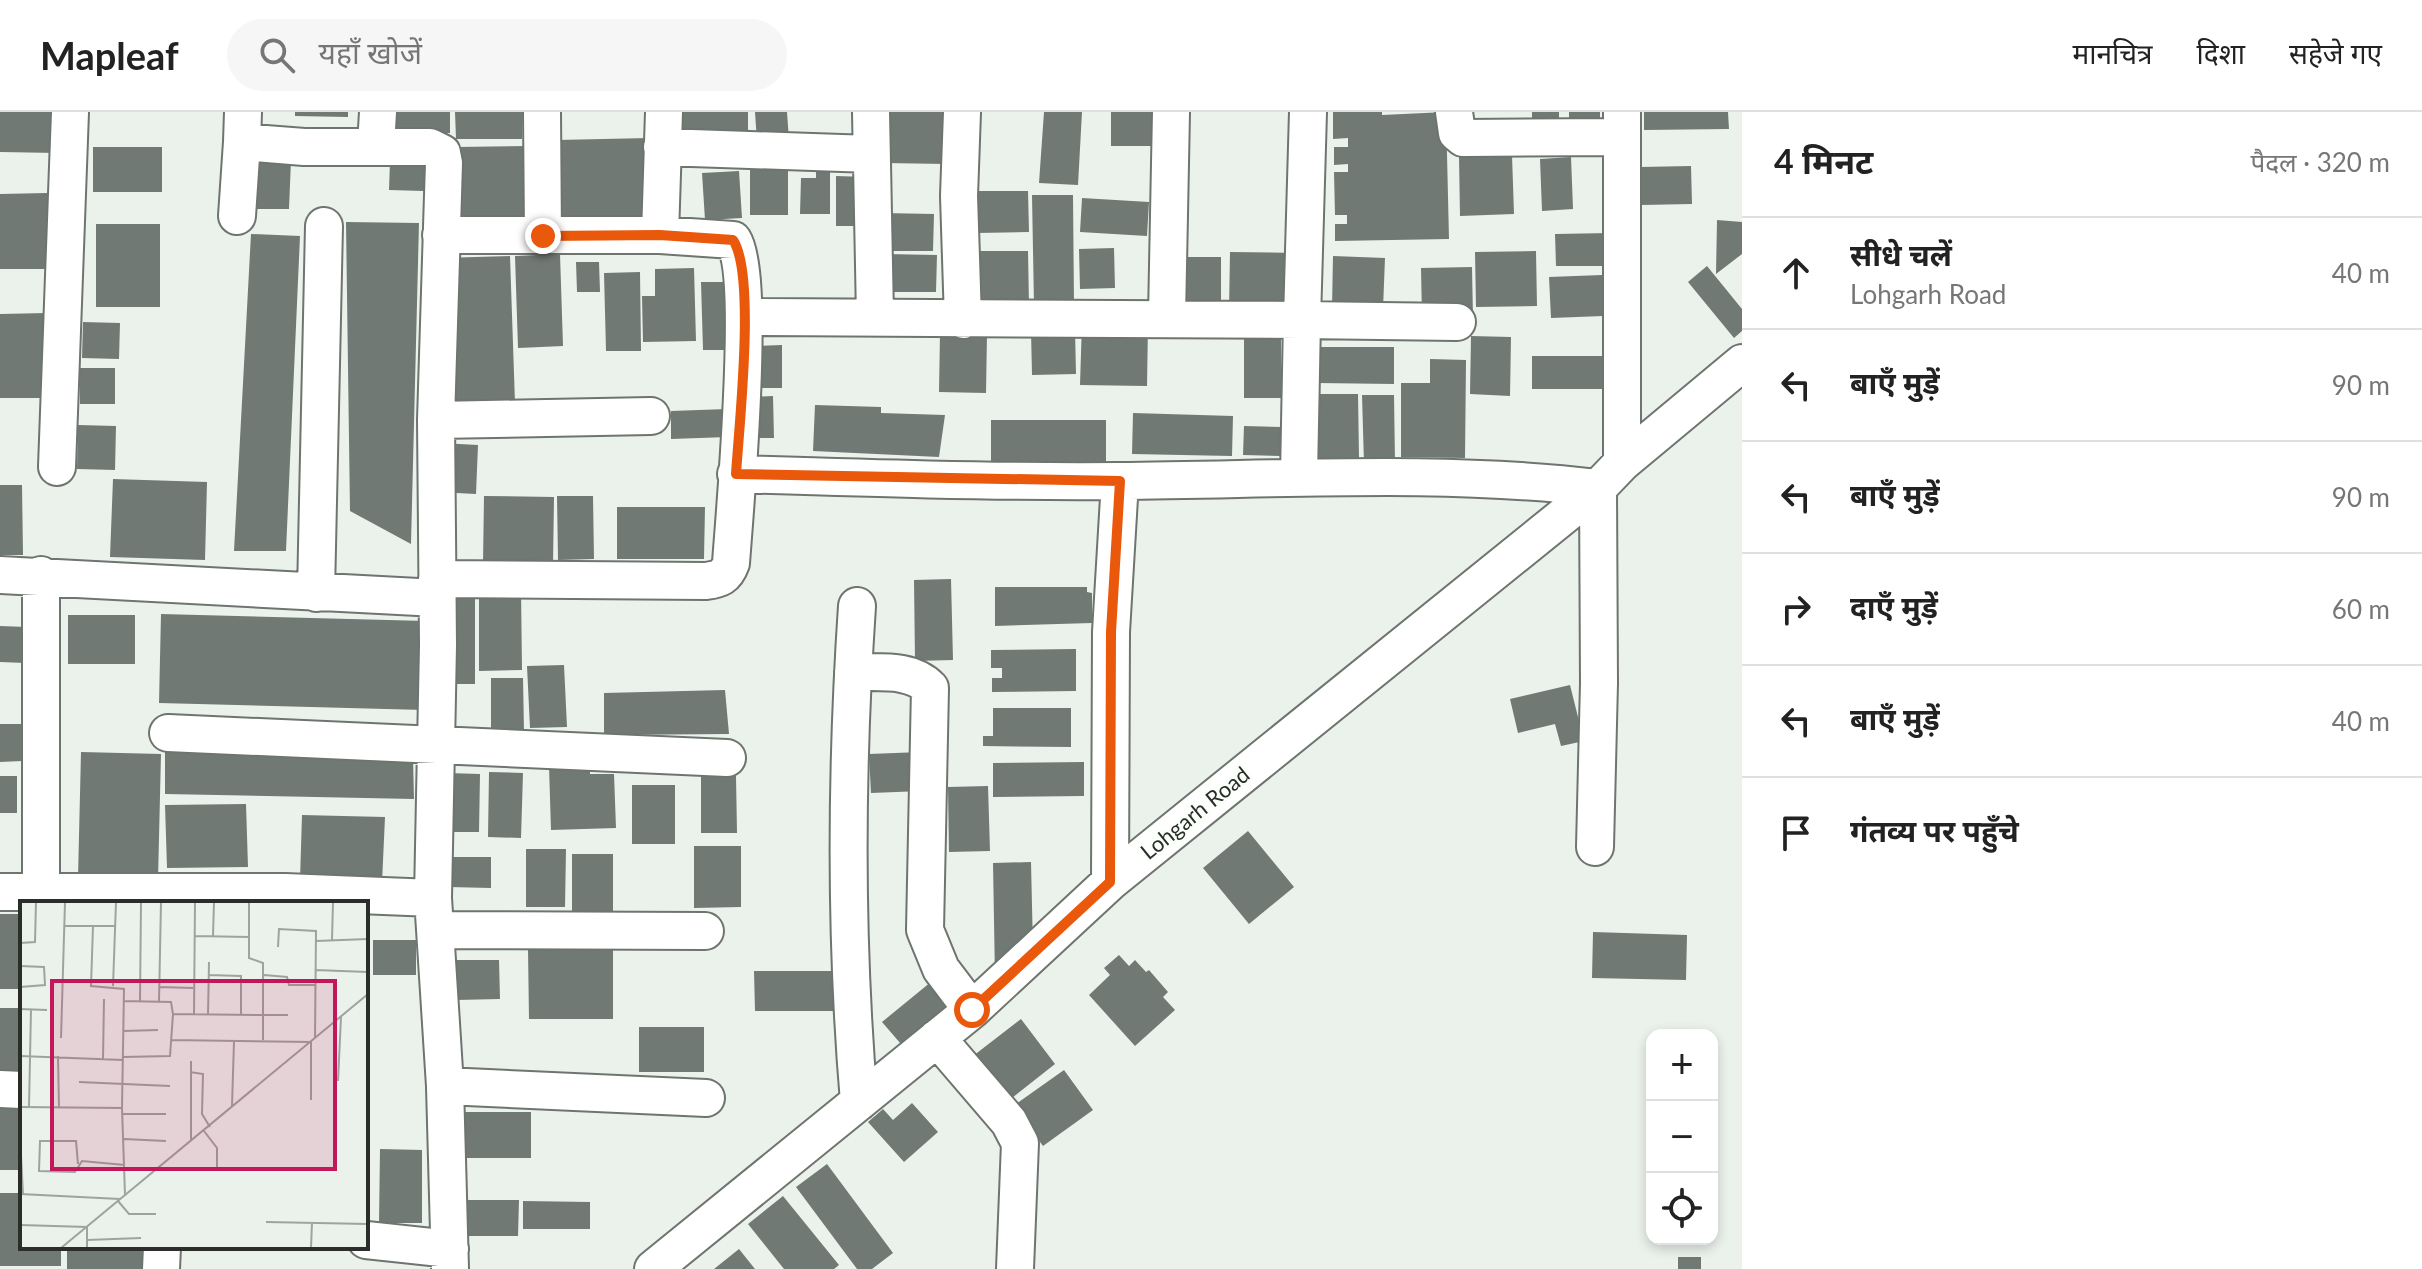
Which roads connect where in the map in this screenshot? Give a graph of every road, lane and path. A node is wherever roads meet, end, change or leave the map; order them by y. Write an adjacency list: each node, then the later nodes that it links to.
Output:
1 (70, 112): 27 (street)
2 (542, 112): 17 (street)
3 (871, 112): 12 (street)
4 (962, 112): 21 (street)
5 (1171, 112): 20 (street)
6 (1308, 112): 22 (street)
7 (1454, 112): 8 (street)
8 (1622, 124): 29 (street)
9 (242, 127): 10 (street); 13 (street)
10 (377, 129): 15 (street)
11 (663, 130): 12 (street); 16 (street)
12 (871, 154): 18 (street)
13 (237, 216)
14 (324, 226): 35 (street)
15 (441, 235): 17 (street); 26 (street)
16 (660, 235): 17 (street); 19 (street)
17 (543, 236)
18 (875, 316): 19 (street); 21 (street)
19 (744, 317): 28 (street)
20 (1167, 317): 21 (street); 22 (street)
21 (963, 320)
22 (1302, 320): 23 (street); 30 (street)
23 (1457, 322)
24 (1742, 363): 29 (street, Lohgarh Road)
25 (651, 416): 26 (street)
26 (436, 420): 34 (street)
27 (57, 467)
28 (736, 474): 31 (street); 34 (street)
29 (1610, 475): 30 (street); 41 (street); 42 (street, Lohgarh Road)
30 (1299, 476): 31 (street)
31 (1120, 481): 42 (street)
32 (0, 575): 33 (street)
33 (41, 575): 35 (street); 44 (street)
34 (437, 588): 35 (street); 39 (street)
35 (316, 593)
36 (857, 606): 37 (street)
37 (853, 672): 49 (street); 55 (street)
38 (168, 733): 39 (street)
39 (434, 746): 40 (street); 47 (street)
40 (727, 758)
41 (1595, 847)
42 (1110, 882): 49 (street, Lohgarh Road)
43 (0, 892): 44 (street)
44 (41, 893): 45 (street)
45 (346, 901)
46 (368, 904): 47 (street)
47 (434, 914): 48 (street); 51 (street)
48 (705, 931)
49 (972, 1010): 50 (street, Lohgarh Road)
50 (937, 1038): 55 (street, Lohgarh Road); 61 (street)
51 (445, 1086): 54 (street); 58 (street)
52 (0, 1089): 53 (street)
53 (20, 1090)
54 (706, 1098)
55 (859, 1102): 60 (street, Lohgarh Road)
56 (368, 1240): 58 (street)
57 (162, 1249): 59 (street)
58 (450, 1259)
59 (161, 1269)
60 (653, 1269)
61 (1015, 1269)

